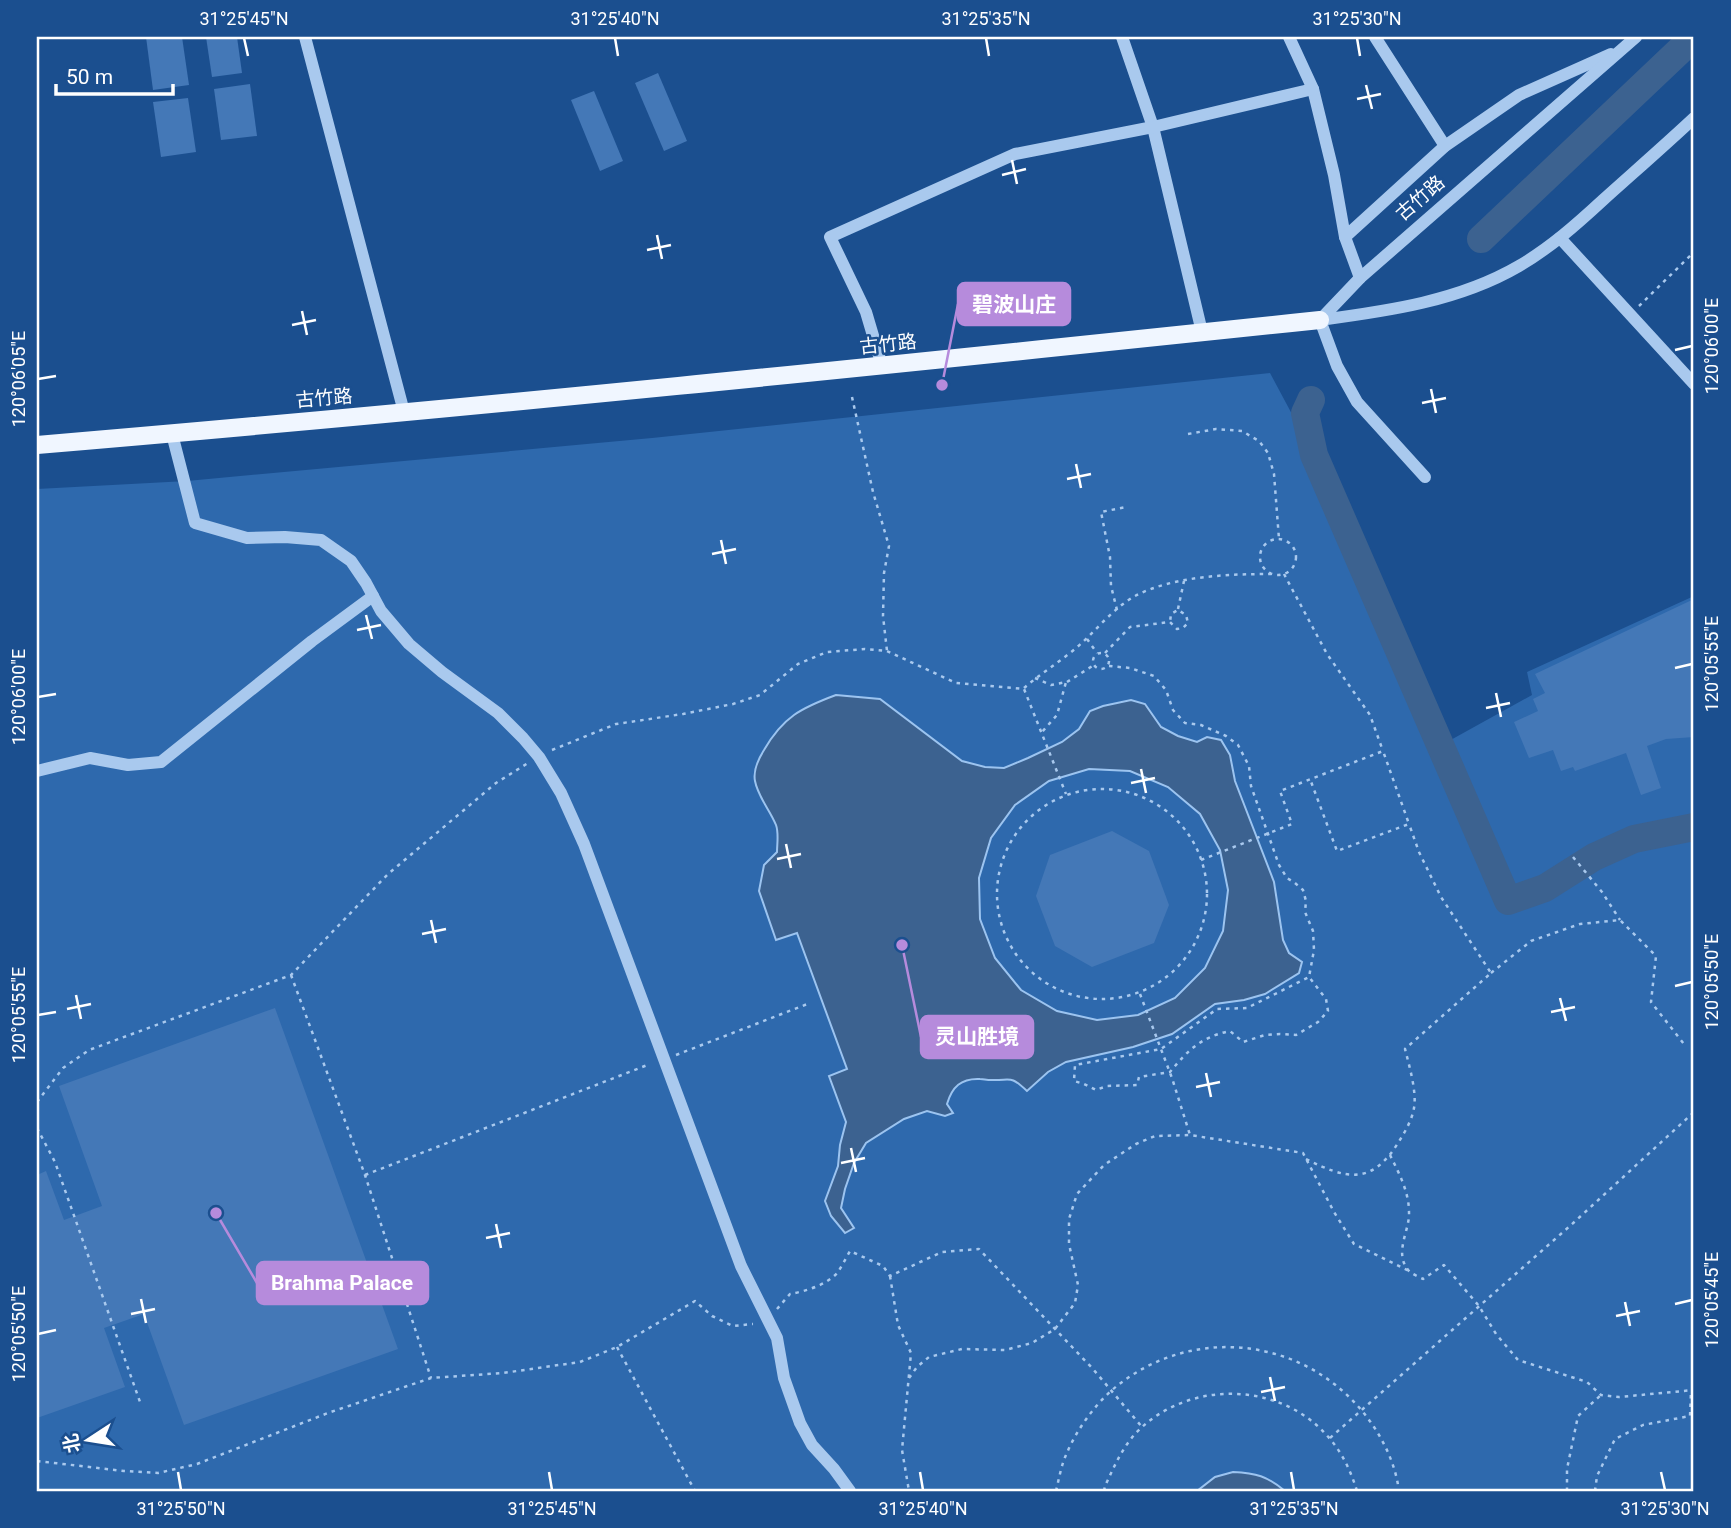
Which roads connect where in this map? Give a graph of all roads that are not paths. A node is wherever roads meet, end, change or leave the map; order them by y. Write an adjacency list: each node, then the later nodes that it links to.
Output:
1 (305, 37): 18 (street)
2 (1122, 37): 9 (street)
3 (1289, 37): 7 (street)
4 (1375, 37): 10 (street)
5 (1636, 37): 6 (street, 古竹路)
6 (1624, 48): 10 (street); 13 (street, 古竹路)
7 (1313, 89): 9 (street); 11 (street)
8 (1694, 118): 12 (street)
9 (1153, 127): 15 (street); 16 (street)
10 (1445, 146): 11 (street)
11 (1345, 237): 13 (street)
12 (1560, 238): 14 (street); 17 (street)
13 (1360, 278): 14 (street, 古竹路)
14 (1320, 320): 15 (main road, 古竹路); 21 (street)
15 (1202, 332): 16 (main road, 古竹路)
16 (882, 366): 18 (main road, 古竹路)
17 (1694, 384)
18 (404, 412): 19 (main road, 古竹路)
19 (172, 434): 20 (main road, 古竹路); 22 (street)
20 (37, 445)
21 (1425, 477)
22 (373, 596): 23 (street); 24 (street)
23 (37, 771)
24 (850, 1491)

